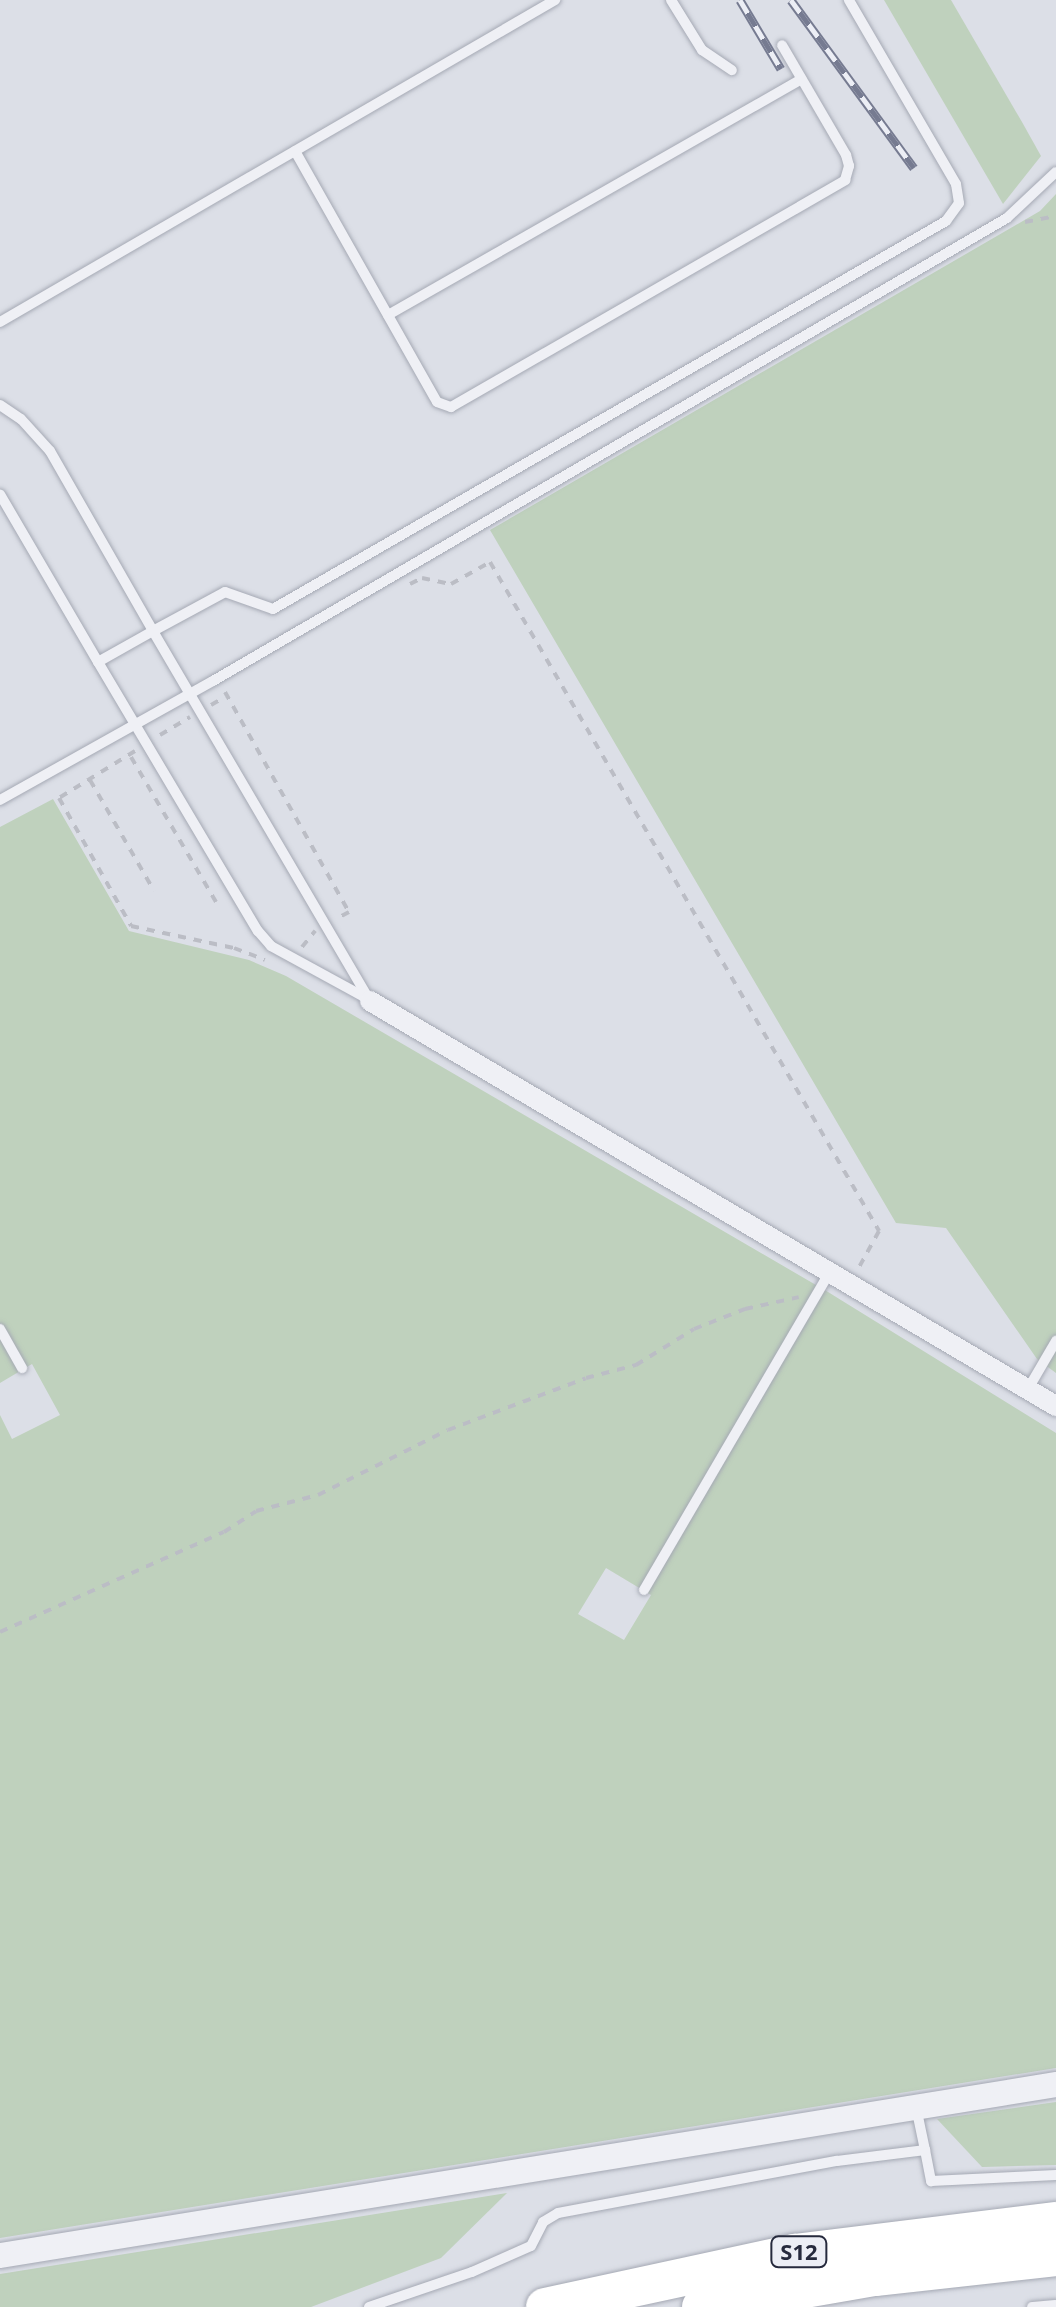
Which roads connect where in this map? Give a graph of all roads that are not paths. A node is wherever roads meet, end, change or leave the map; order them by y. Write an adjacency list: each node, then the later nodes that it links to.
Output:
1 (555, 0): 7 (lane)
2 (672, 0): 5 (lane)
3 (849, 0): 13 (lane)
4 (782, 45): 6 (lane)
5 (732, 70)
6 (801, 78): 9 (lane); 9 (lane)
7 (295, 151): 9 (lane); 10 (lane)
8 (1056, 172): 15 (lane)
9 (388, 315)
10 (0, 322)
11 (0, 405): 13 (lane)
12 (0, 494): 14 (lane)
13 (152, 631): 14 (lane); 15 (lane)
14 (98, 662): 16 (lane)
15 (190, 694): 16 (lane); 18 (lane)
16 (137, 724): 17 (lane); 18 (lane)
17 (0, 800)
18 (370, 1001): 19 (street)
19 (825, 1269): 23 (street); 25 (lane)
20 (0, 1329): 22 (lane)
21 (1056, 1341): 23 (lane)
22 (22, 1368)
23 (1028, 1389): 24 (street)
24 (1056, 1406)
25 (644, 1590)
26 (1056, 2084): 27 (street)
27 (916, 2106): 28 (lane); 31 (street)
28 (925, 2150): 29 (lane); 34 (lane)
29 (1056, 2176)
30 (1056, 2220): 35 (highway, S12)
31 (0, 2255)
32 (1056, 2257): 36 (highway, S12)
33 (1056, 2305): 37 (lane)
34 (370, 2307)
35 (545, 2307)
36 (701, 2307)
37 (1032, 2307)

